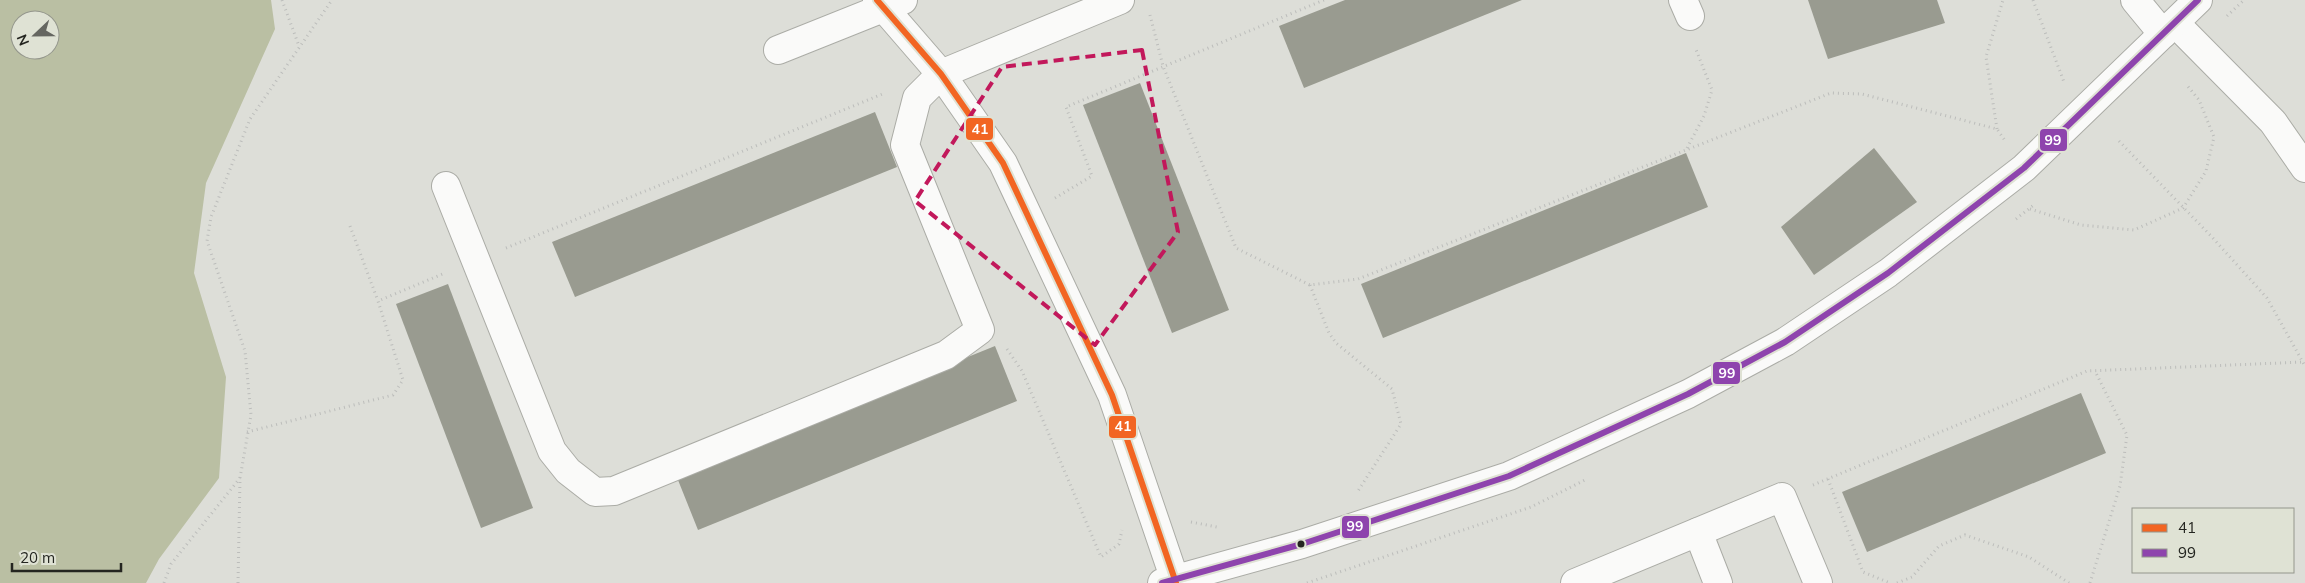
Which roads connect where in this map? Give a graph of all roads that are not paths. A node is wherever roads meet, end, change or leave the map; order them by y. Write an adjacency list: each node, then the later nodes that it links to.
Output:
1 (1120, 0): 7 (street)
2 (2135, 0): 5 (street)
3 (2198, 0): 5 (street)
4 (888, 3): 6 (street); 7 (street)
5 (2169, 28): 8 (street); 11 (street)
6 (778, 50)
7 (941, 74): 9 (street); 11 (street)
8 (2305, 168)
9 (446, 186)
10 (1698, 532): 12 (street); 13 (street); 14 (street)
11 (1171, 582)
12 (1575, 583)
13 (1718, 583)
14 (1818, 583)

